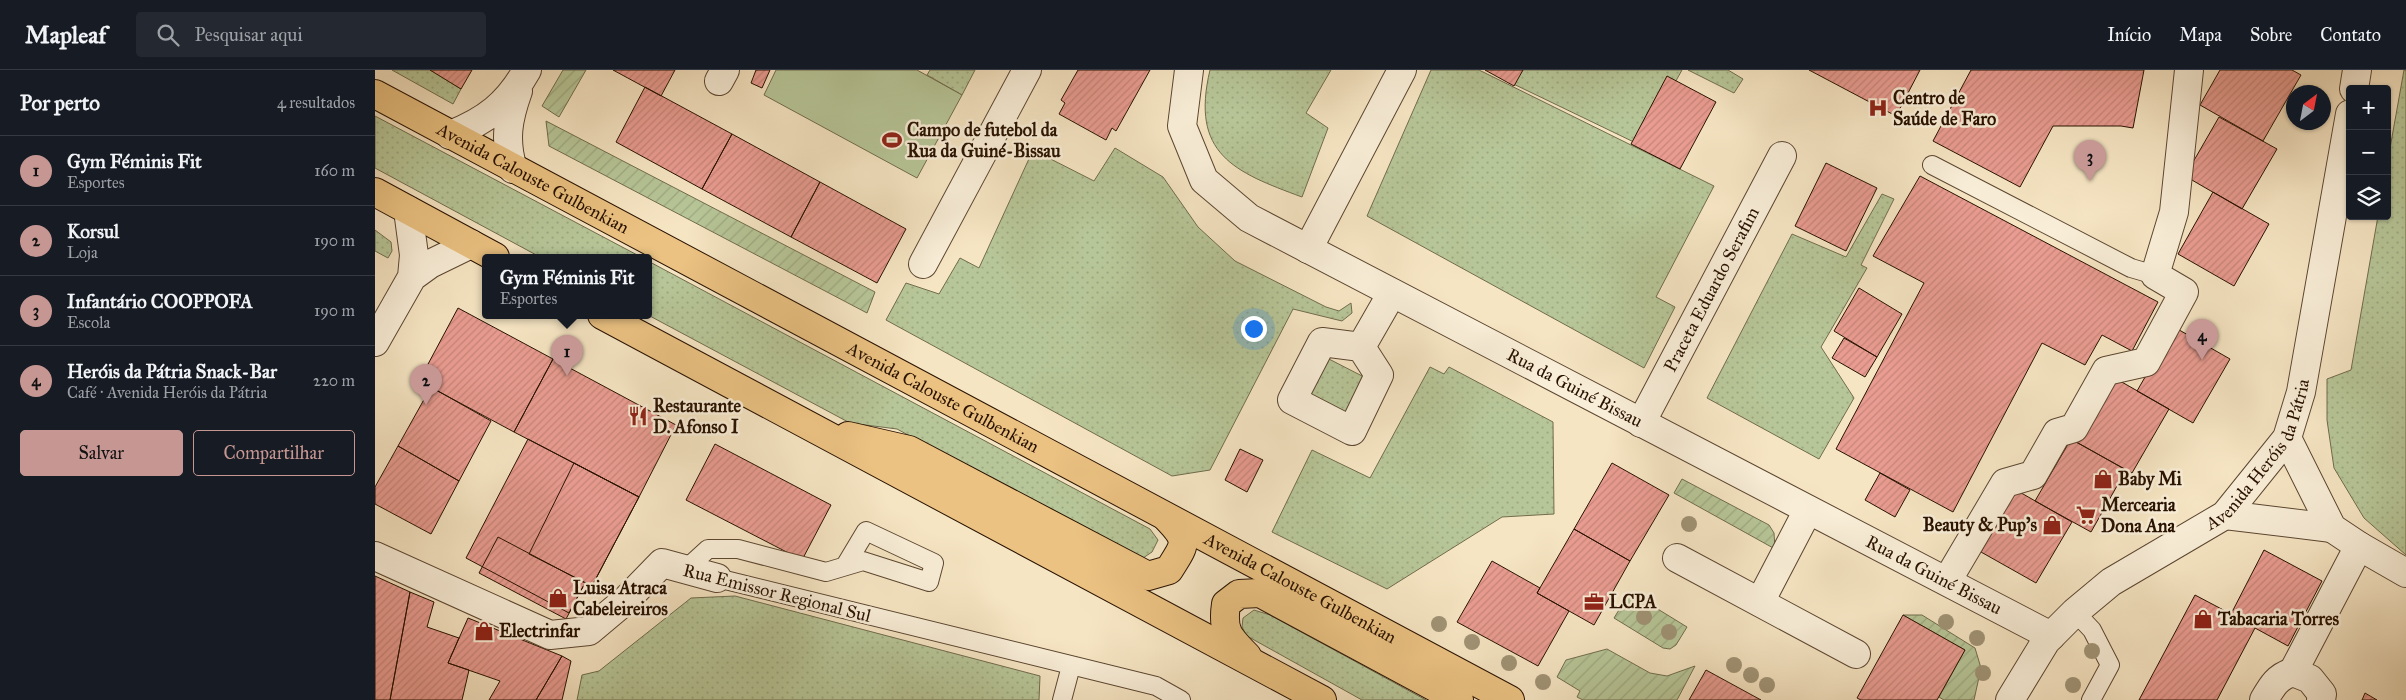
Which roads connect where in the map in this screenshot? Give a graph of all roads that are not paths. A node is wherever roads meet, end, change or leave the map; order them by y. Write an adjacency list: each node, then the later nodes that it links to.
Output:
1 (1027, 70): 19 (street)
2 (1402, 70): 17 (street)
3 (2189, 70): 20 (street)
4 (2357, 70): 7 (street)
5 (1188, 72): 17 (street, Rua da Guiné Bissau)
6 (524, 75): 10 (street); 13 (street)
7 (2355, 85)
8 (375, 94): 10 (main road, Avenida Calouste Gulbenkian)
9 (2347, 130): 28 (street, Avenida Heróis da Pátria)
10 (450, 135): 13 (main road, Avenida Calouste Gulbenkian)
11 (1782, 156): 26 (street, Praceta Eduardo Serafim)
12 (1932, 165): 20 (lane)
13 (513, 169): 31 (main road, Avenida Calouste Gulbenkian)
14 (375, 192): 15 (main road)
15 (408, 210): 16 (main road); 21 (street)
16 (471, 244): 18 (main road); 21 (street)
17 (1308, 249): 22 (street, Rua da Guiné Bissau)
18 (489, 254)
19 (923, 264)
20 (2155, 275): 40 (street)
21 (412, 277): 24 (street)
22 (1392, 293): 25 (street); 26 (street, Rua da Guiné Bissau)
23 (609, 319): 27 (main road)
24 (375, 342)
25 (1361, 347)
26 (1641, 423): 29 (street, Rua da Guiné Bissau)
27 (816, 430): 31 (main road); 45 (main road)
28 (2287, 438): 30 (street, Avenida Heróis da Pátria); 32 (street)
29 (1808, 510): 40 (street, Rua da Guiné Bissau); 41 (street)
30 (2225, 515): 32 (street); 42 (street, Avenida Heróis da Pátria)
31 (1167, 518): 52 (main road, Avenida Calouste Gulbenkian)
32 (2332, 528): 33 (street)
33 (2359, 546): 38 (street); 47 (street)
34 (375, 556): 37 (street, Rua Emissor Regional Sul)
35 (1677, 558): 41 (street)
36 (845, 566): 36 (lane); 37 (lane)
37 (685, 570): 39 (street, Rua Emissor Regional Sul)
38 (2406, 573)
39 (717, 578): 46 (lane, Rua Emissor Regional Sul)
40 (1947, 582): 43 (street, Rua da Guiné Bissau)
41 (1760, 602): 44 (street)
42 (2075, 612): 43 (street, Avenida Heróis da Pátria); 54 (lane)
43 (2051, 636): 53 (street, Avenida Heróis da Pátria)
44 (1856, 654)
45 (1257, 665): 50 (main road); 51 (main road)
46 (1071, 666): 48 (lane); 49 (lane, Rua Emissor Regional Sul)
47 (2293, 672): 55 (street); 56 (street)
48 (1062, 700)
49 (1181, 700)
50 (1322, 700)
51 (1459, 700)
52 (1510, 700)
53 (2010, 700)
54 (2091, 700)
55 (2264, 700)
56 (2321, 700)

